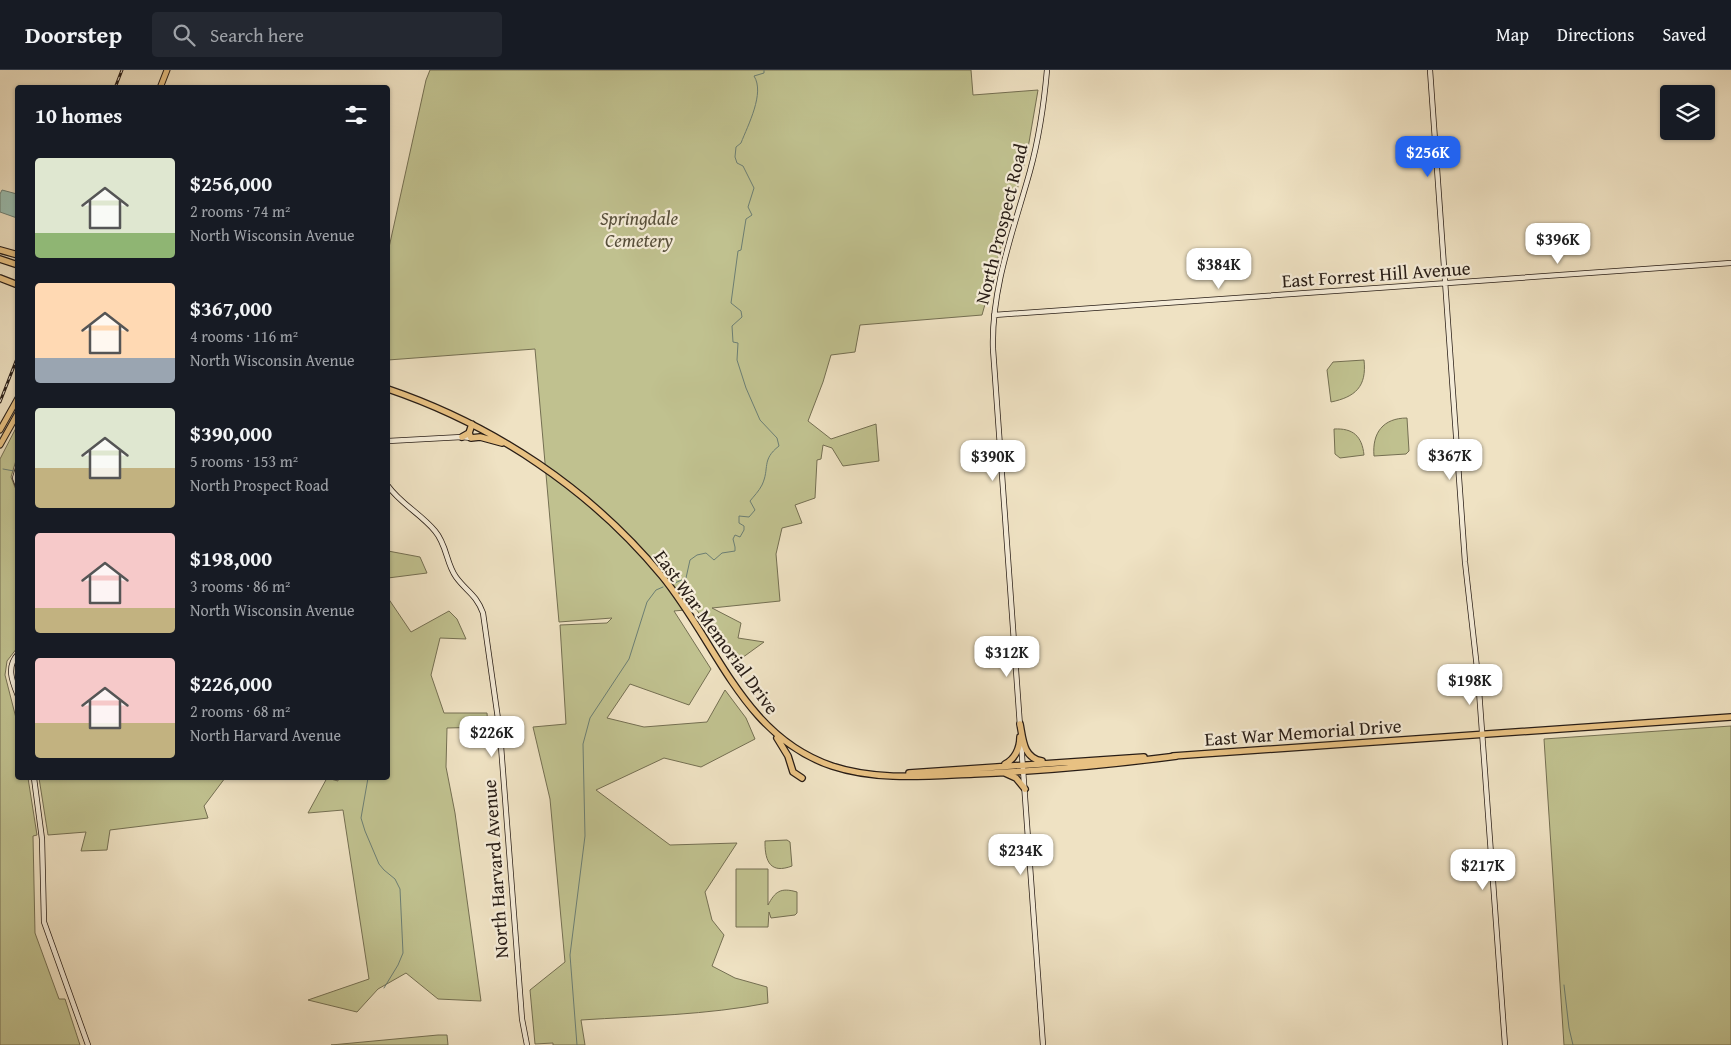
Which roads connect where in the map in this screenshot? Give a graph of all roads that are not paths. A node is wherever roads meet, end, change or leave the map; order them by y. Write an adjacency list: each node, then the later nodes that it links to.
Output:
1 (167, 70): 4 (main road)
2 (1047, 70): 13 (street, North Prospect Road)
3 (1430, 70): 12 (street)
4 (161, 85)
5 (0, 250): 6 (highway)
6 (15, 253)
7 (0, 259): 9 (highway)
8 (1731, 263): 12 (street, East Forrest Hill Avenue)
9 (15, 264)
10 (0, 278): 11 (highway)
11 (15, 283)
12 (1445, 284): 13 (street, East Forrest Hill Avenue); 33 (street)
13 (994, 315): 30 (street, North Prospect Road)
14 (390, 390): 19 (highway, East War Memorial Drive)
15 (15, 403): 16 (main road)
16 (12, 408): 17 (street); 20 (main road)
17 (15, 410)
18 (15, 418): 24 (main road)
19 (472, 424): 21 (highway); 25 (highway, East War Memorial Drive)
20 (0, 430)
21 (470, 436): 22 (highway); 25 (highway)
22 (462, 437): 23 (street)
23 (390, 441)
24 (0, 445)
25 (524, 454): 31 (highway, East War Memorial Drive)
26 (390, 488): 45 (street, North Harvard Avenue)
27 (15, 657): 28 (street)
28 (15, 686)
29 (1731, 717): 33 (highway, East War Memorial Drive)
30 (1020, 724): 32 (street, North Prospect Road); 35 (highway)
31 (769, 729): 40 (highway, East War Memorial Drive); 41 (highway)
32 (1020, 732): 36 (street, North Prospect Road); 37 (highway)
33 (1482, 734): 34 (highway, East War Memorial Drive); 47 (street)
34 (1177, 756): 35 (highway, East War Memorial Drive); 38 (highway, East War Memorial Drive)
35 (1074, 761): 36 (highway, East War Memorial Drive)
36 (1023, 764): 37 (highway, East War Memorial Drive); 38 (street, North Prospect Road)
37 (995, 766): 40 (highway, East War Memorial Drive)
38 (1023, 771): 39 (highway, East War Memorial Drive); 43 (street, North Prospect Road)
39 (1003, 772): 40 (highway, East War Memorial Drive); 43 (highway)
40 (882, 775)
41 (802, 778)
42 (34, 780): 44 (street)
43 (1024, 789): 46 (street, North Prospect Road)
44 (88, 1045)
45 (527, 1045)
46 (1043, 1045)
47 (1505, 1045)

